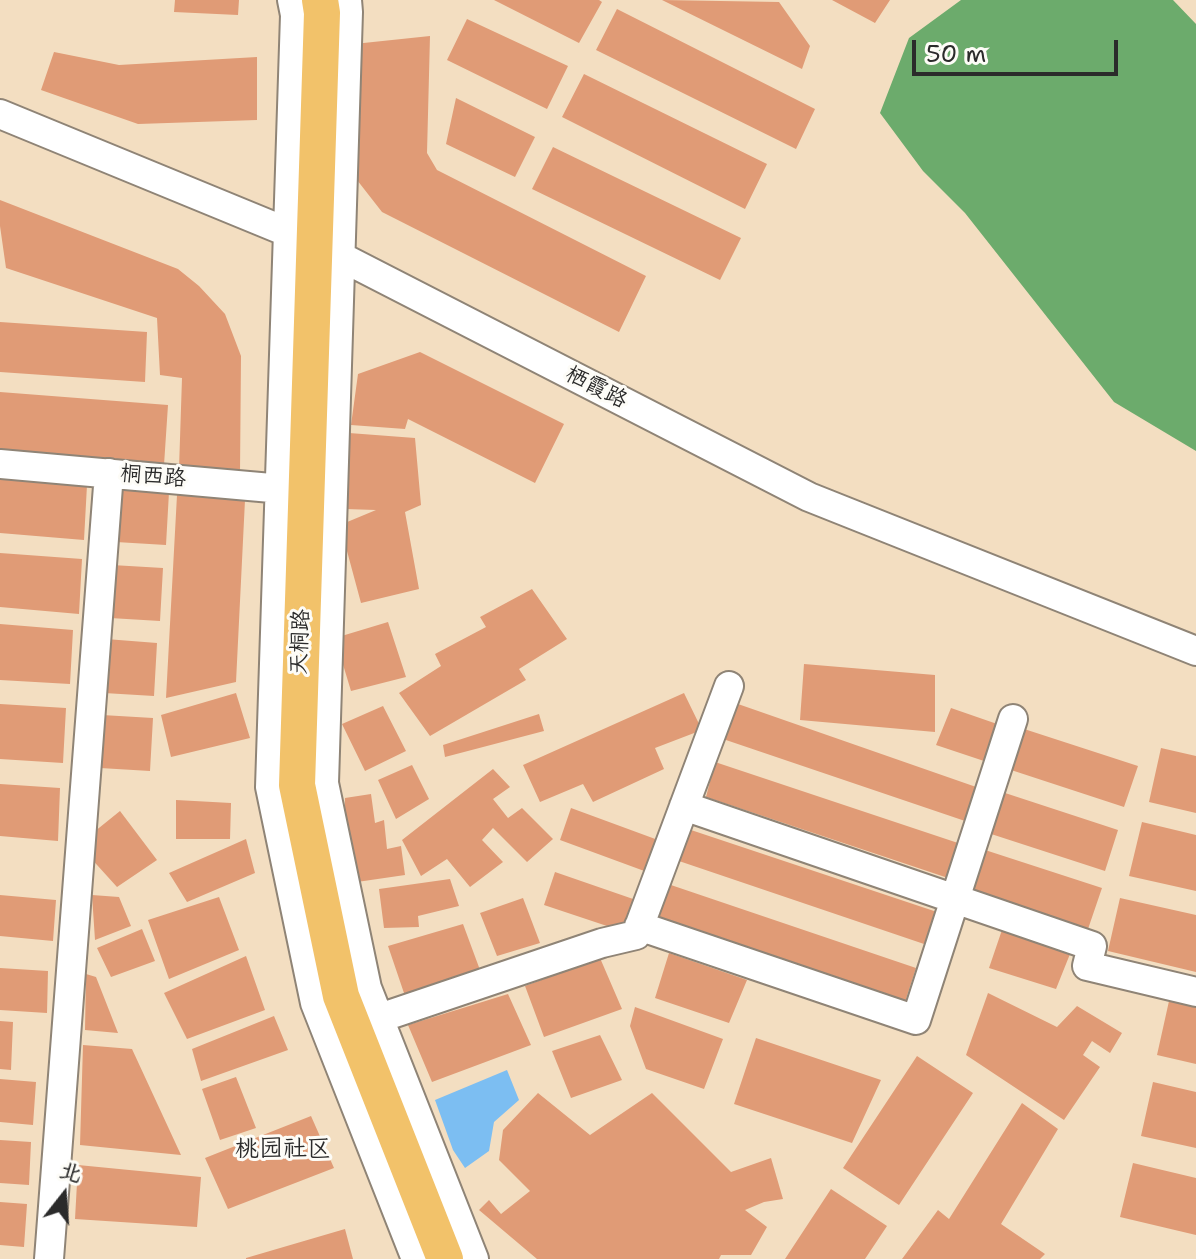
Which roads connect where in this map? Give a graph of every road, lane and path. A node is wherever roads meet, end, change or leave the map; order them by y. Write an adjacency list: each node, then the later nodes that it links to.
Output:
1 (292, 0): 5 (street)
2 (320, 0): 5 (main road, 天桐路)
3 (347, 0): 5 (street)
4 (0, 114): 5 (street, 栖霞路)
5 (314, 244): 8 (main road, 天桐路); 9 (street, 栖霞路); 19 (street)
6 (0, 464): 7 (street, 桐西路)
7 (109, 473): 8 (street, 桐西路); 16 (street)
8 (292, 490): 15 (main road, 天桐路); 17 (street)
9 (1196, 651)
10 (729, 686): 12 (street)
11 (1013, 719): 13 (street)
12 (684, 806): 13 (street); 14 (street)
13 (639, 926): 15 (street)
14 (1196, 992)
15 (353, 1027): 18 (main road, 天桐路)
16 (49, 1259)
17 (416, 1259)
18 (445, 1259)
19 (474, 1259)

